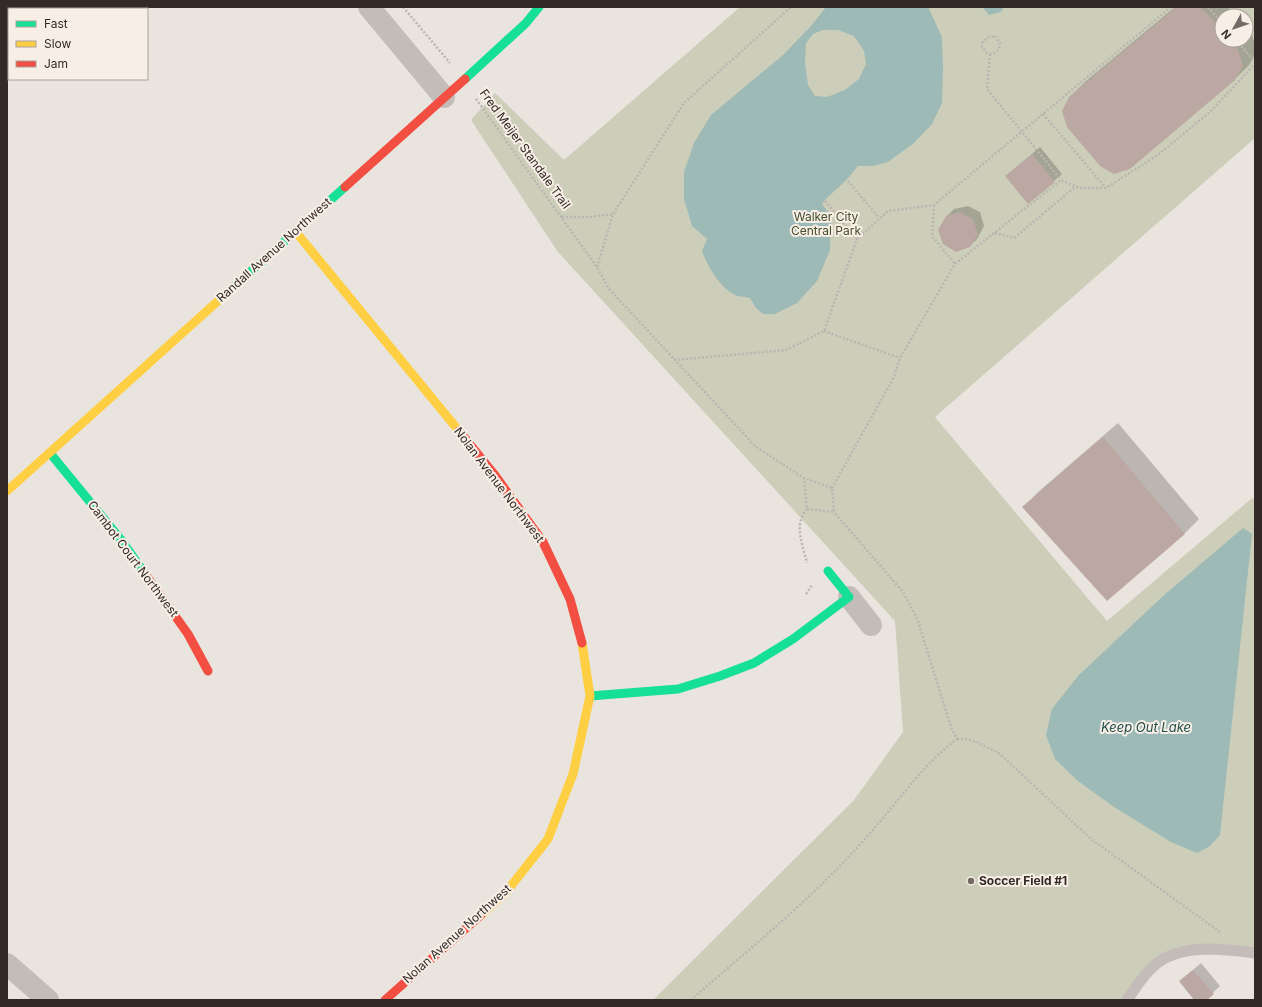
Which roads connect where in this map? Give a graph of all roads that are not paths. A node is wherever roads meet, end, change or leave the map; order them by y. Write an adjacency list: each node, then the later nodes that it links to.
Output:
1 (369, 7): 3 (street)
2 (539, 7): 3 (street, Randall Avenue Northwest)
3 (444, 96): 4 (street, Randall Avenue Northwest)
4 (295, 232): 5 (street, Randall Avenue Northwest); 11 (street, Nolan Avenue Northwest)
5 (50, 453): 6 (street, Randall Avenue Northwest); 10 (street, Cambot Court Northwest)
6 (7, 491)
7 (828, 571): 8 (street)
8 (849, 597): 9 (street); 11 (street)
9 (871, 625)
10 (208, 670)
11 (590, 696): 15 (street, Nolan Avenue Northwest)
12 (1255, 953): 16 (lane)
13 (7, 964): 14 (street)
14 (48, 1000)
15 (385, 1000)
16 (1127, 1000)

